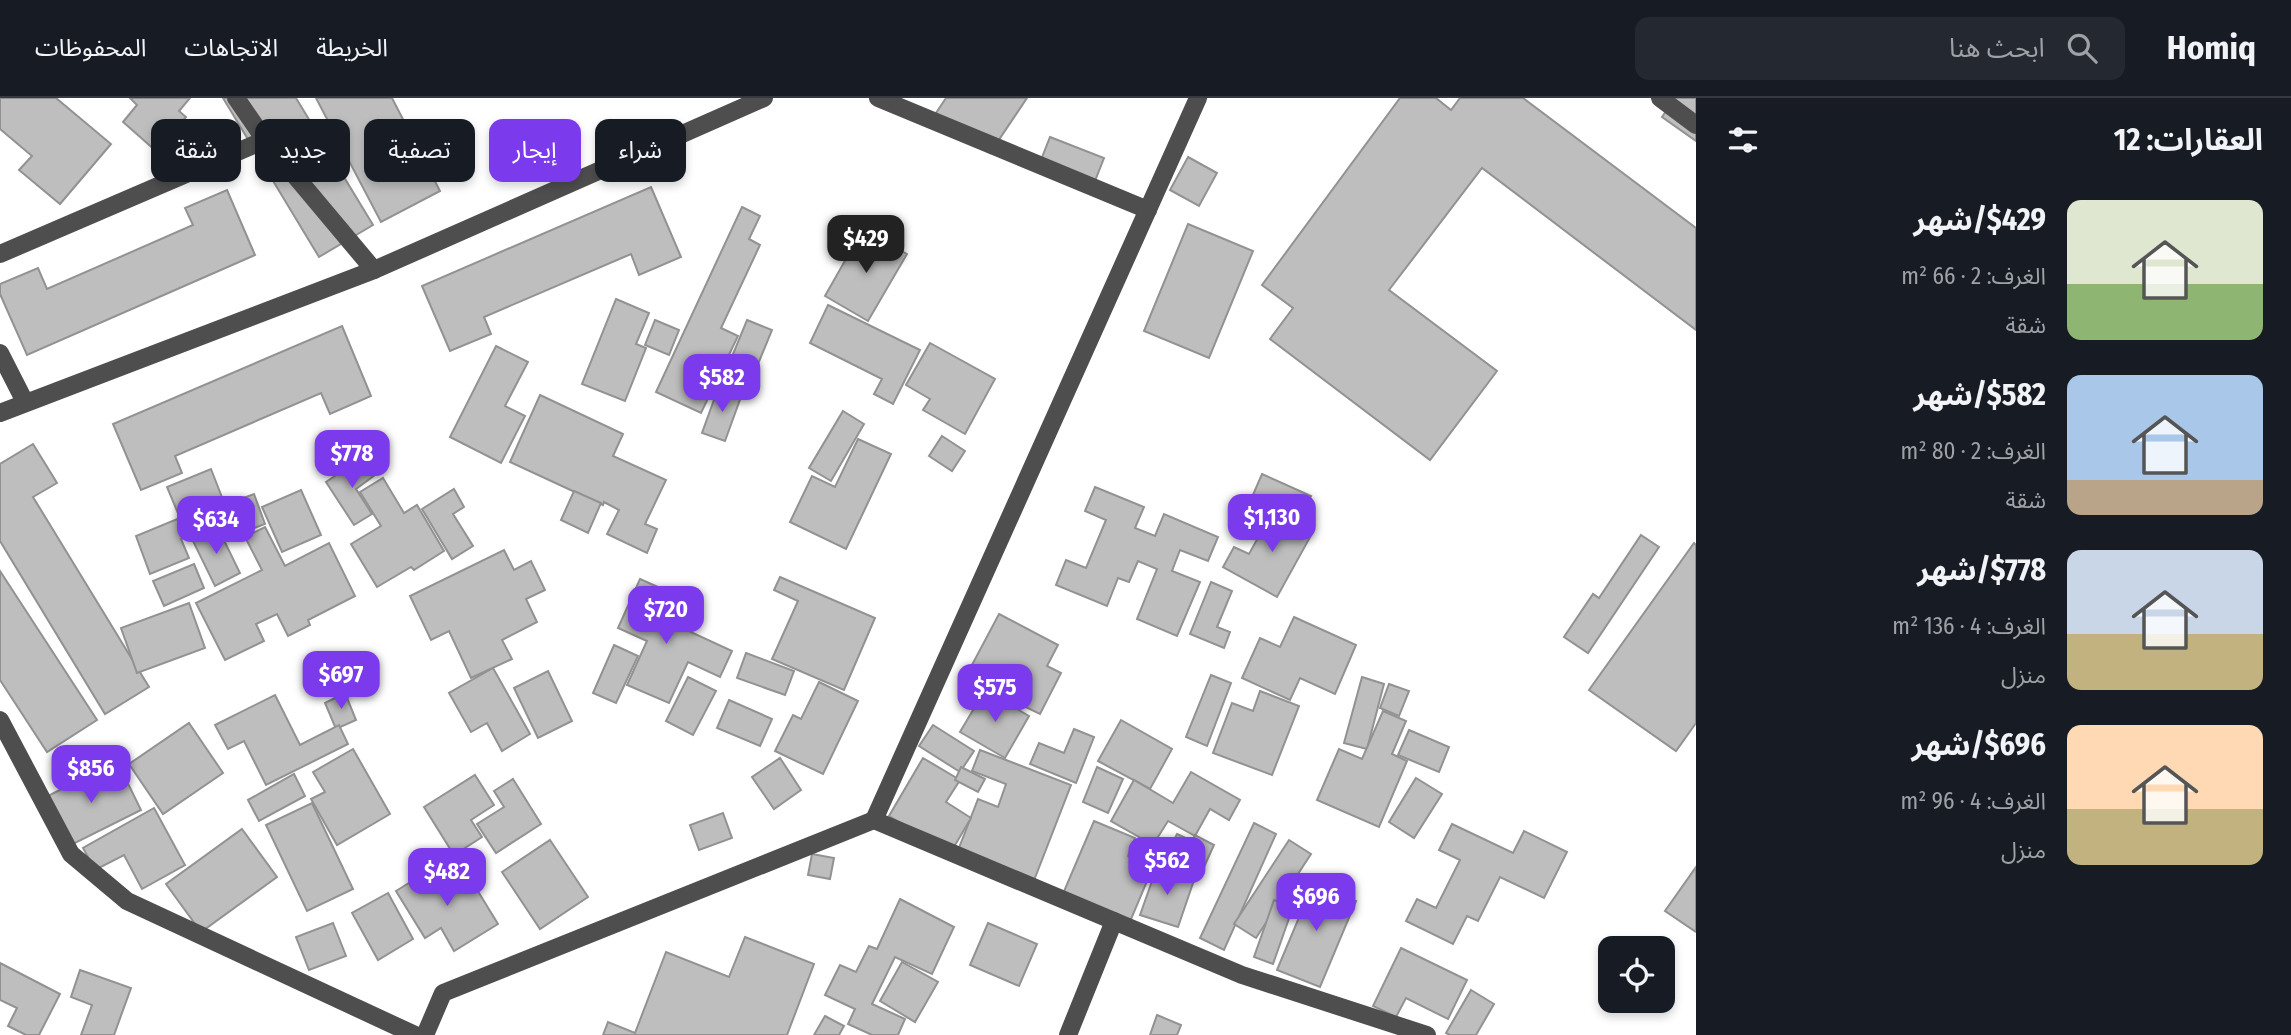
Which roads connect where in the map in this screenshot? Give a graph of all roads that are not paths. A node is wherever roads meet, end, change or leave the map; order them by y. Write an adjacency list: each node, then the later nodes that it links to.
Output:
1 (236, 98): 7 (street)
2 (764, 98): 12 (street)
3 (878, 98): 10 (street)
4 (1198, 98): 10 (street)
5 (1660, 98): 6 (street)
6 (1696, 125)
7 (255, 126)
8 (255, 145): 11 (street)
9 (300, 182): 12 (street)
10 (1148, 210): 17 (street)
11 (0, 254)
12 (374, 270): 14 (street)
13 (0, 354): 14 (street)
14 (25, 402): 15 (street)
15 (0, 413)
16 (0, 720): 19 (street)
17 (874, 820): 18 (street); 20 (street)
18 (1114, 921): 21 (street); 22 (street)
19 (415, 1035)
20 (425, 1035)
21 (1068, 1035)
22 (1427, 1035)

